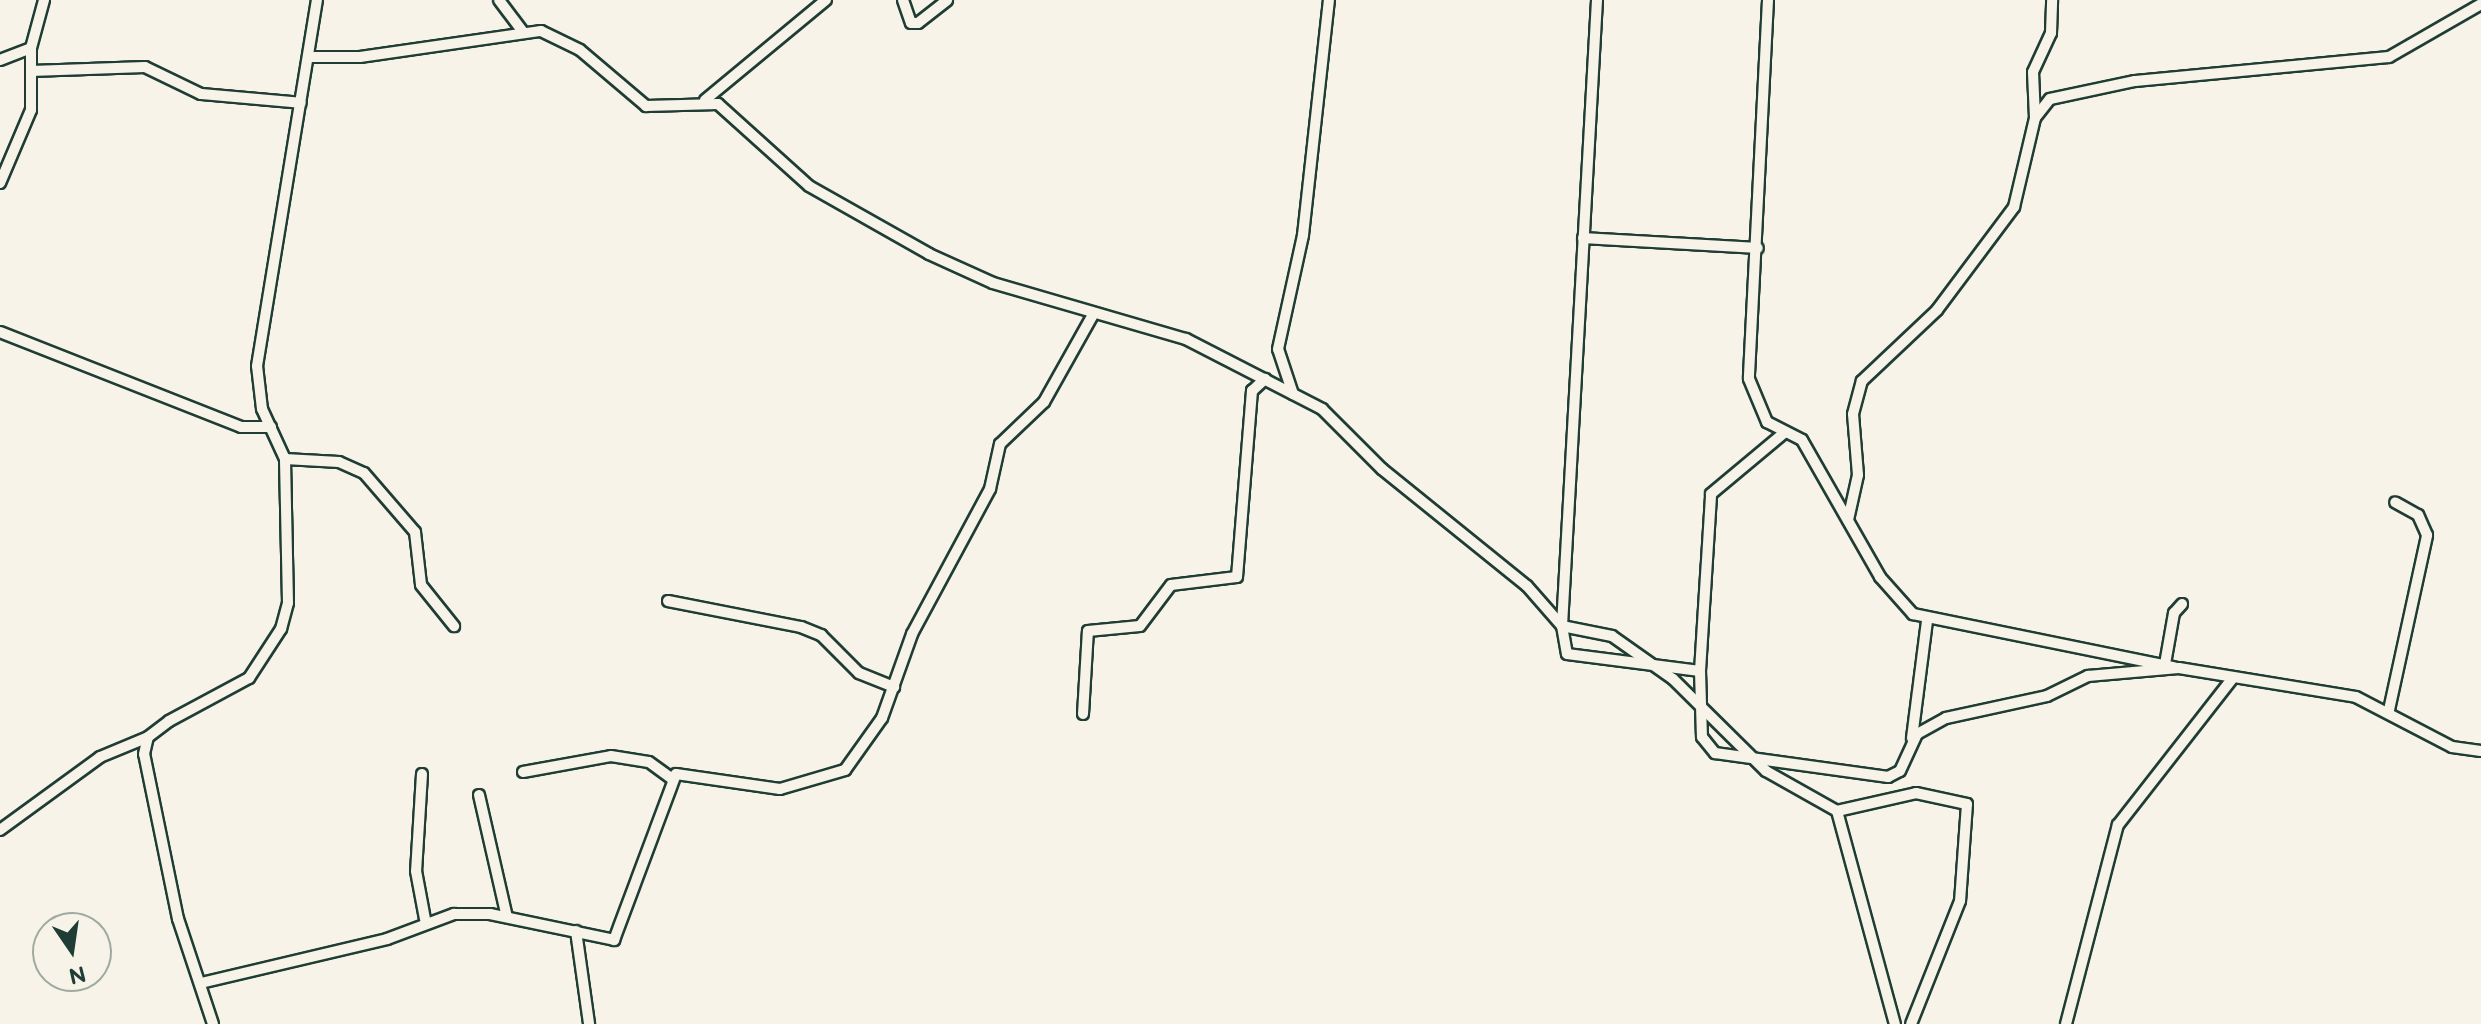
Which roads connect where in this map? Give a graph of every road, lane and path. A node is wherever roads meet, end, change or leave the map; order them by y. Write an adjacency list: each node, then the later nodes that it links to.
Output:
1 (44, 0): 13 (street)
2 (317, 0): 14 (street)
3 (499, 0): 12 (street)
4 (826, 0): 17 (street)
5 (903, 0): 6 (street)
6 (947, 0)
7 (1329, 0): 26 (street)
8 (1597, 0): 21 (street)
9 (1768, 0): 22 (street)
10 (2052, 0): 19 (street)
11 (2481, 4): 19 (street)
12 (523, 32): 14 (street); 17 (street)
13 (31, 48): 15 (street); 16 (street)
14 (309, 57): 18 (street)
15 (0, 60)
16 (31, 71): 18 (street); 20 (street)
17 (705, 100): 23 (street)
18 (301, 103): 27 (street)
19 (2035, 118): 31 (street)
20 (0, 183)
21 (1583, 238): 22 (street); 36 (street)
22 (1758, 248): 28 (street)
23 (1094, 313): 25 (street); 42 (street)
24 (0, 332): 27 (street)
25 (1265, 379): 26 (street); 45 (street)
26 (1293, 394): 36 (street)
27 (271, 427): 29 (street)
28 (1784, 433): 31 (street); 40 (street)
29 (285, 459): 35 (street); 46 (street)
30 (2395, 502): 44 (street)
31 (1848, 524): 34 (street)
32 (668, 601): 42 (street)
33 (2182, 604): 38 (street)
34 (1927, 621): 38 (street); 47 (street)
35 (454, 626)
36 (1562, 626): 37 (street); 37 (street)
37 (1651, 664): 40 (street); 43 (street)
38 (2165, 664): 39 (street)
39 (2179, 668): 41 (street); 47 (street)
40 (1700, 671): 43 (street)
41 (2233, 678): 44 (street); 64 (street)
42 (894, 687): 52 (street)
43 (1703, 707): 49 (street); 49 (street)
44 (2389, 710): 48 (street)
45 (1083, 714)
46 (148, 737): 55 (street); 59 (street)
47 (1912, 740): 49 (street)
48 (2481, 751)
49 (1759, 762): 54 (street)
50 (523, 772): 52 (street)
51 (422, 774): 57 (street)
52 (671, 778): 58 (street)
53 (479, 795): 56 (street)
54 (1837, 811): 62 (street); 63 (street)
55 (0, 830)
56 (507, 917): 57 (street); 58 (street)
57 (425, 919): 59 (street)
58 (576, 931): 61 (street)
59 (201, 983): 60 (street)
60 (213, 1024)
61 (589, 1024)
62 (1895, 1024)
63 (1911, 1024)
64 (2066, 1024)

